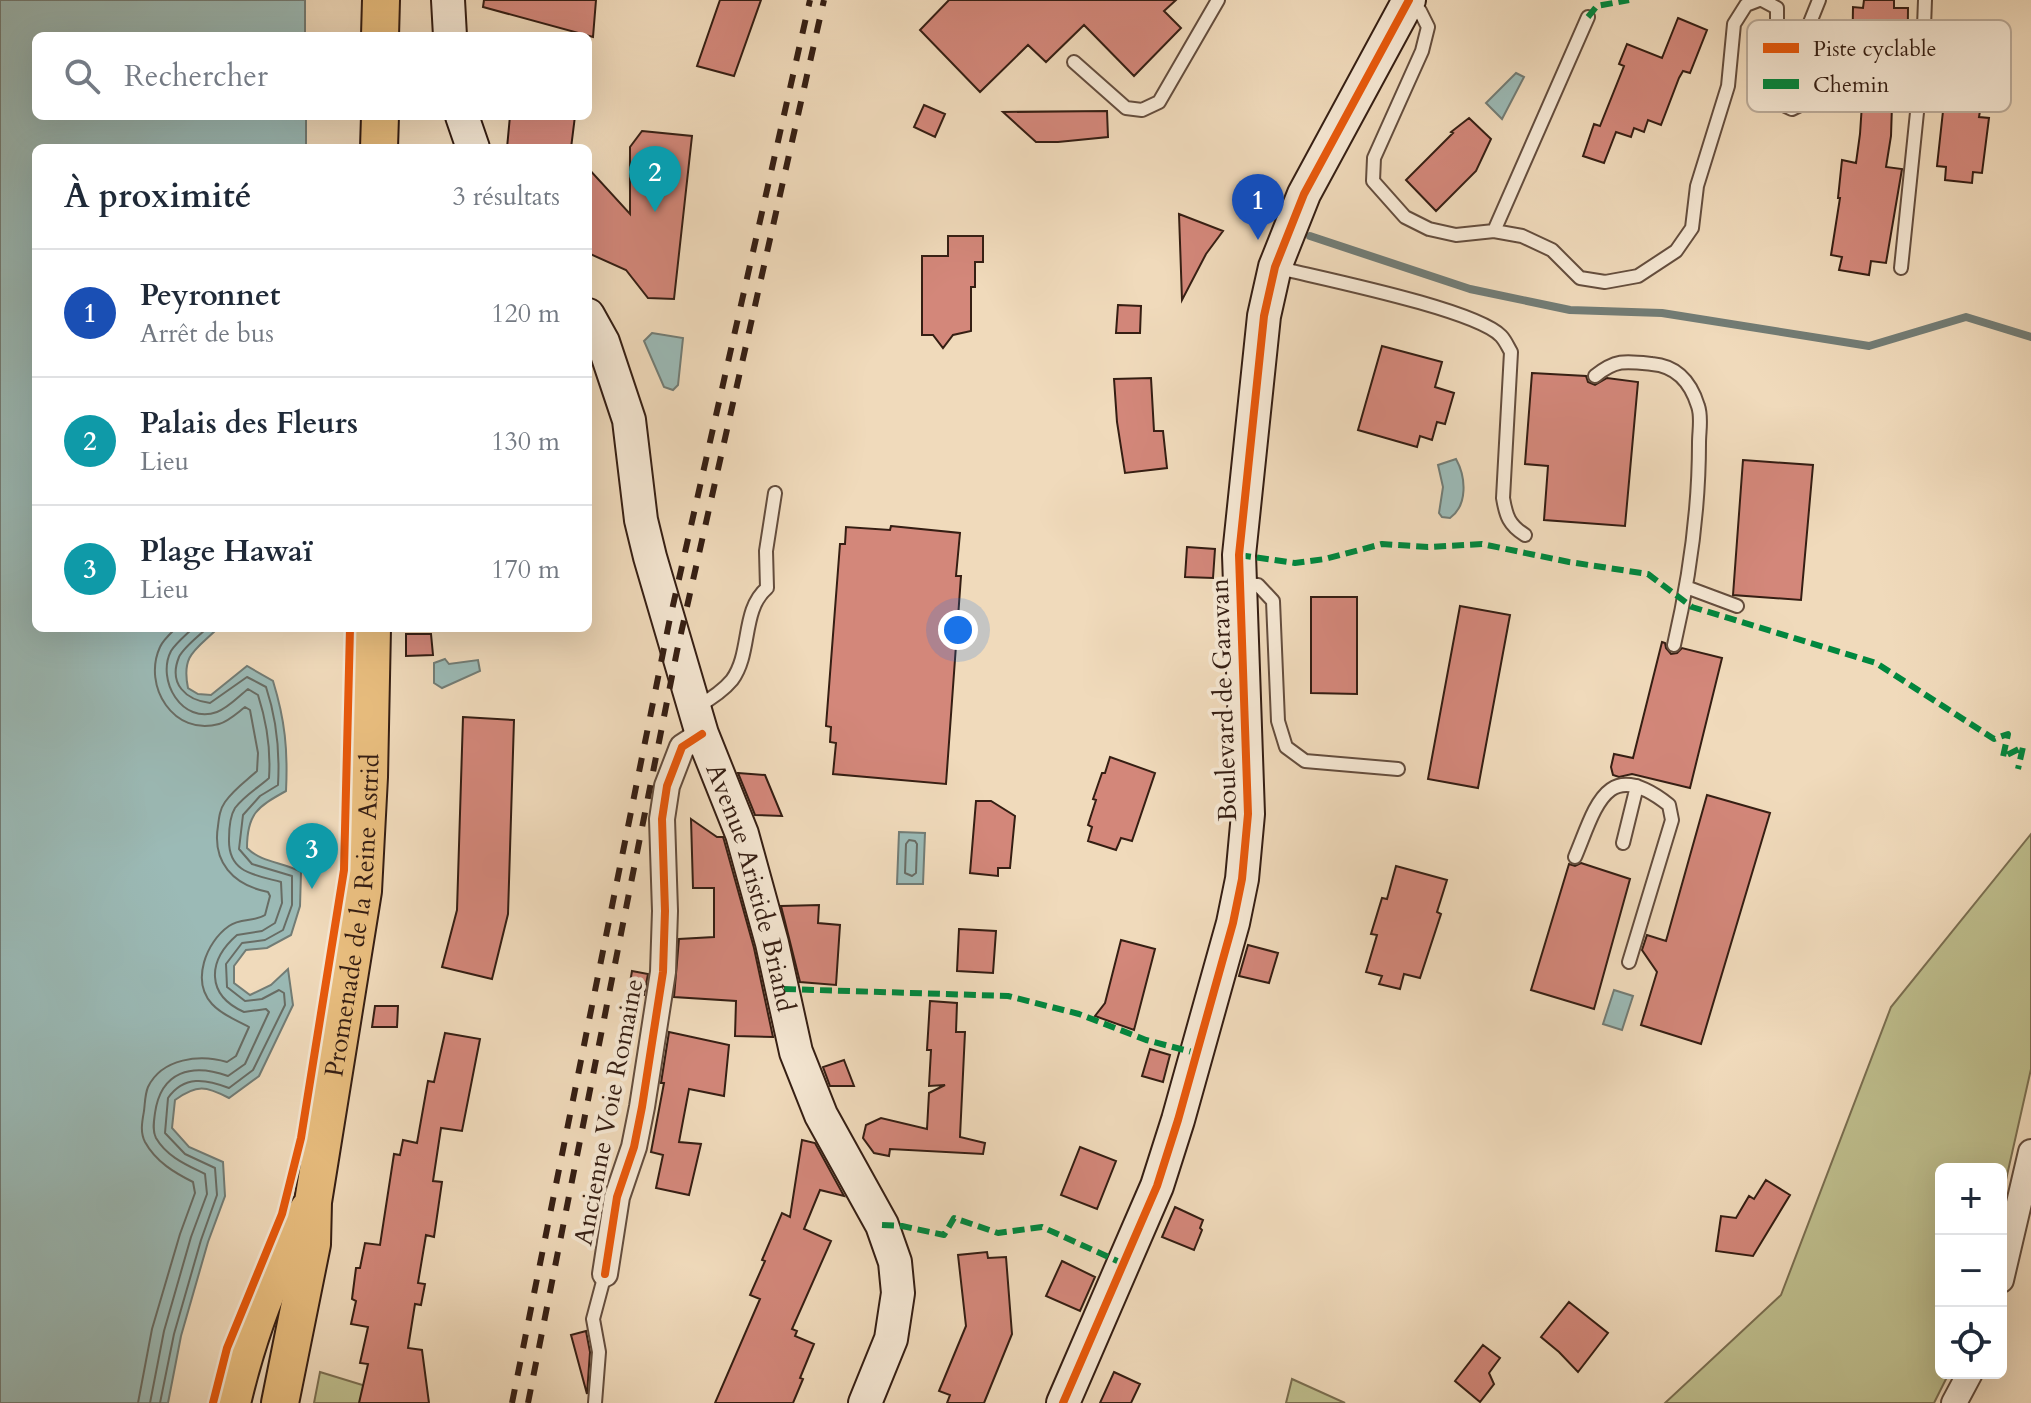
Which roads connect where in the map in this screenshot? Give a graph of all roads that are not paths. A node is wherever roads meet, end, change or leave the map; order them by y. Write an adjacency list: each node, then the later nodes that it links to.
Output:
1 (381, 0): 12 (main road)
2 (448, 0): 13 (street)
3 (1218, 0): 14 (lane)
4 (1760, 0): 9 (lane); 20 (lane)
5 (1819, 0): 10 (lane)
6 (1925, 0): 11 (lane)
7 (1408, 2): 20 (lane); 21 (street, Boulevard de Garavan)
8 (1588, 17): 20 (lane)
9 (1777, 20)
10 (1811, 20)
11 (1924, 20)
12 (380, 32)
13 (450, 32)
14 (1074, 62)
15 (1917, 112): 22 (lane)
16 (380, 120): 18 (main road)
17 (463, 120): 19 (street)
18 (379, 144)
19 (472, 144)
20 (1494, 231)
21 (1275, 267): 26 (lane); 27 (street, Boulevard de Garavan)
22 (1901, 268)
23 (592, 322): 32 (street, Avenue Aristide Briand)
24 (1595, 376): 28 (lane)
25 (775, 493): 32 (lane)
26 (1525, 535)
27 (1240, 584): 33 (lane); 47 (street, Boulevard de Garavan)
28 (1686, 587): 29 (lane); 31 (lane)
29 (1737, 606)
30 (372, 632): 39 (main road, Promenade de la Reine Astrid)
31 (1674, 645)
32 (698, 721): 41 (street, Ancienne Voie Romaine); 46 (street, Avenue Aristide Briand)
33 (1398, 769)
34 (1637, 786): 35 (lane); 36 (lane); 37 (lane)
35 (1623, 843)
36 (1575, 857)
37 (1629, 962)
38 (2031, 1152): 40 (street)
39 (313, 1202): 43 (main road, Promenade de la Reine Astrid); 44 (main road, Promenade de la Reine Astrid)
40 (2007, 1254)
41 (605, 1274): 45 (lane)
42 (1967, 1379): 48 (street)
43 (232, 1403)
44 (280, 1403)
45 (595, 1403)
46 (865, 1403)
47 (1063, 1403)
48 (1954, 1403)

